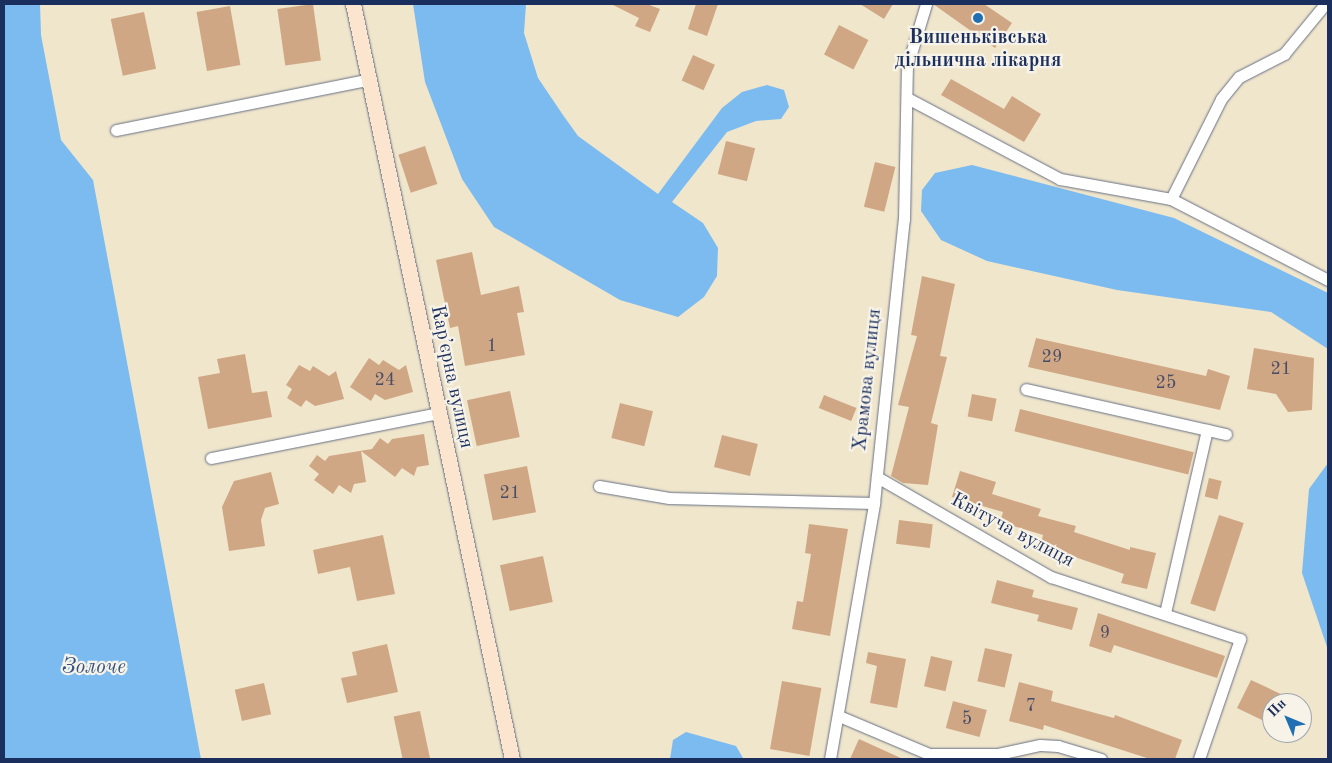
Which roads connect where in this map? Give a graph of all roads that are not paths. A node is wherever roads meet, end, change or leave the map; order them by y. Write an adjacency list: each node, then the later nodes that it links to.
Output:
1 (353, 4): 4 (street, Карʼєрна вулиця)
2 (926, 4): 5 (street, Храмова вулиця)
3 (1325, 4): 7 (street)
4 (367, 80): 6 (street); 10 (street, Карʼєрна вулиця)
5 (909, 99): 7 (street); 14 (street, Храмова вулиця)
6 (116, 130)
7 (1171, 199): 8 (street)
8 (1328, 280)
9 (1026, 389): 11 (street)
10 (439, 413): 13 (street); 19 (street, Карʼєрна вулиця)
11 (1207, 430): 12 (street); 17 (street)
12 (1226, 434)
13 (211, 458)
14 (876, 478): 16 (street, Храмова вулиця); 17 (street, Квітуча вулиця)
15 (599, 486): 16 (street)
16 (874, 503): 18 (street, Храмова вулиця)
17 (1165, 613): 22 (street, Квітуча вулиця)
18 (839, 716): 20 (street, Храмова вулиця); 21 (street)
19 (512, 759)
20 (830, 759)
21 (1101, 759)
22 (1199, 759)

